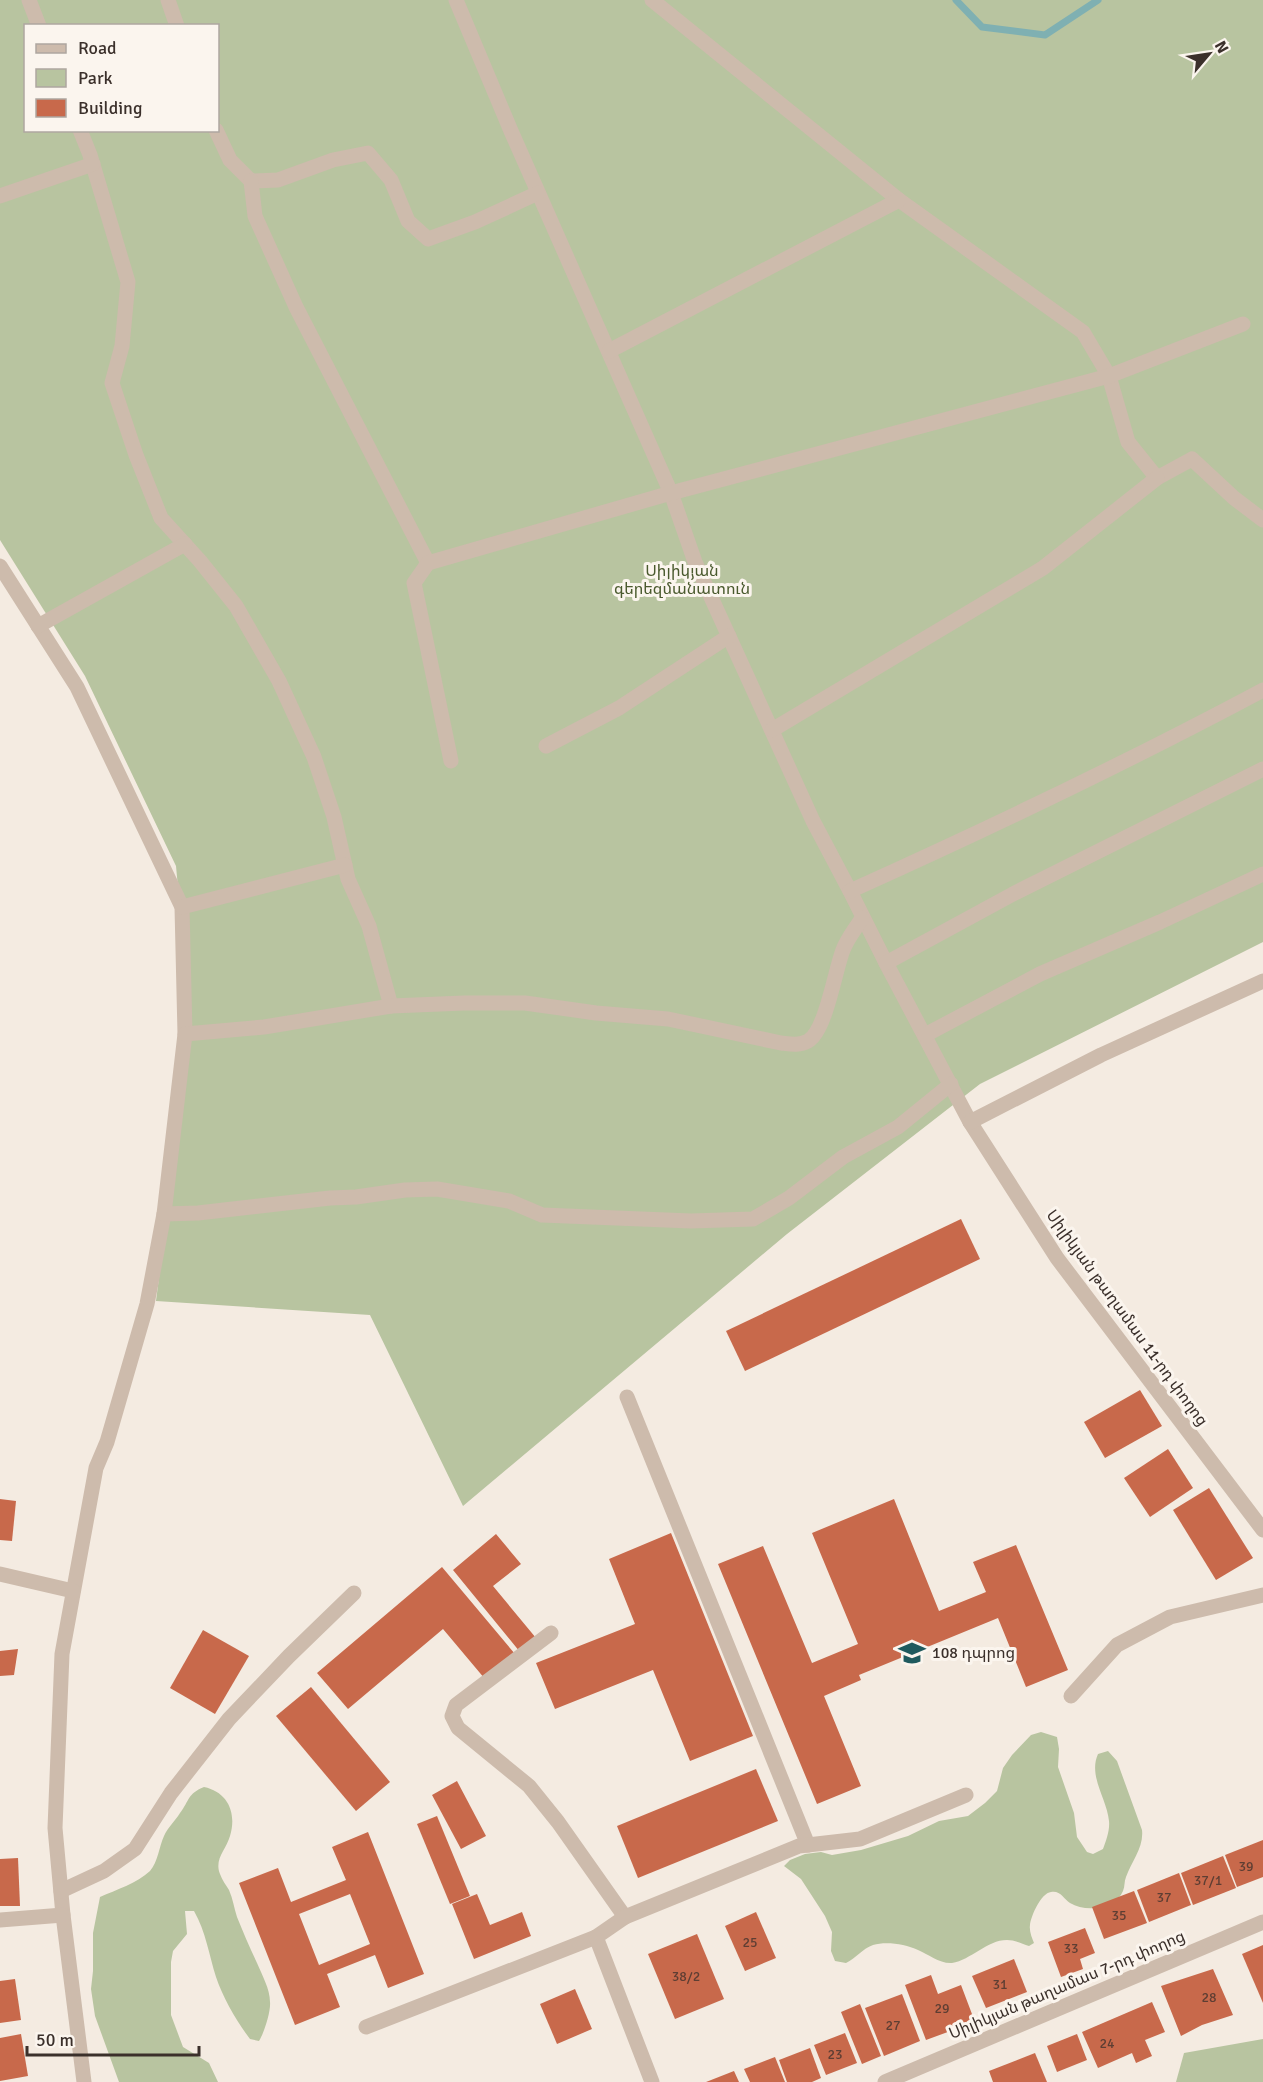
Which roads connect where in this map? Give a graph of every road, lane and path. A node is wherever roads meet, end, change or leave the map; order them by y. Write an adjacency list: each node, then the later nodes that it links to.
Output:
1 (29, 0): 5 (street)
2 (168, 0): 6 (street)
3 (456, 0): 11 (street, Սիլիկյան թաղամաս 11-րդ փողոց)
4 (652, 0): 13 (street)
5 (38, 24)
6 (176, 24)
7 (81, 132): 9 (street)
8 (217, 132): 10 (street)
9 (93, 164): 12 (street); 20 (street)
10 (251, 181): 11 (street); 21 (street)
11 (538, 192): 15 (street, Սիլիկյան թաղամաս 11-րդ փողոց)
12 (0, 196)
13 (899, 200): 15 (street); 16 (street)
14 (1243, 324): 16 (street)
15 (609, 351): 18 (street, Սիլիկյան թաղամաս 11-րդ փողոց)
16 (1109, 376): 17 (street); 18 (street)
17 (1157, 478): 19 (street); 26 (street)
18 (671, 493): 21 (street); 24 (street, Սիլիկյան թաղամաս 11-րդ փողոց)
19 (1263, 520)
20 (185, 544): 23 (street); 30 (street)
21 (428, 563): 28 (street)
22 (0, 566): 23 (street)
23 (38, 626): 33 (street)
24 (729, 636): 26 (street, Սիլիկյան թաղամաս 11-րդ փողոց); 27 (street)
25 (1263, 690): 32 (street)
26 (772, 729): 32 (street, Սիլիկյան թաղամաս 11-րդ փողոց)
27 (546, 746)
28 (451, 761)
29 (1263, 769): 35 (street)
30 (345, 865): 33 (street); 37 (street)
31 (1263, 874): 39 (street)
32 (850, 891): 34 (street, Սիլիկյան թաղամաս 11-րդ փողոց)
33 (182, 907): 38 (street)
34 (862, 918): 35 (street, Սիլիկյան թաղամաս 11-րդ փողոց); 37 (street)
35 (886, 963): 39 (street, Սիլիկյան թաղամաս 11-րդ փողոց)
36 (1262, 984): 41 (street)
37 (391, 1006): 38 (street)
38 (185, 1034): 42 (street)
39 (925, 1035): 40 (street, Սիլիկյան թաղամաս 11-րդ փողոց)
40 (951, 1084): 41 (street, Սիլիկյան թաղամաս 11-րդ փողոց); 42 (street)
41 (970, 1122): 44 (street, Սիլիկյան թաղամաս 11-րդ փողոց)
42 (164, 1214): 46 (street)
43 (627, 1397): 52 (street)
44 (1263, 1530)
45 (0, 1574): 46 (street)
46 (73, 1591): 53 (street)
47 (354, 1593): 53 (street)
48 (1263, 1595): 50 (street)
49 (551, 1633): 55 (street)
50 (1071, 1696)
51 (966, 1795): 52 (street)
52 (808, 1845): 55 (street)
53 (61, 1891): 54 (street)
54 (63, 1915): 56 (street); 60 (street)
55 (625, 1917): 58 (street)
56 (0, 1920)
57 (1263, 1922): 62 (street, Սիլիկյան թաղամաս 7-րդ փողոց)
58 (596, 1937): 59 (street); 61 (street)
59 (366, 2027)
60 (84, 2082)
61 (652, 2082)
62 (885, 2082)

